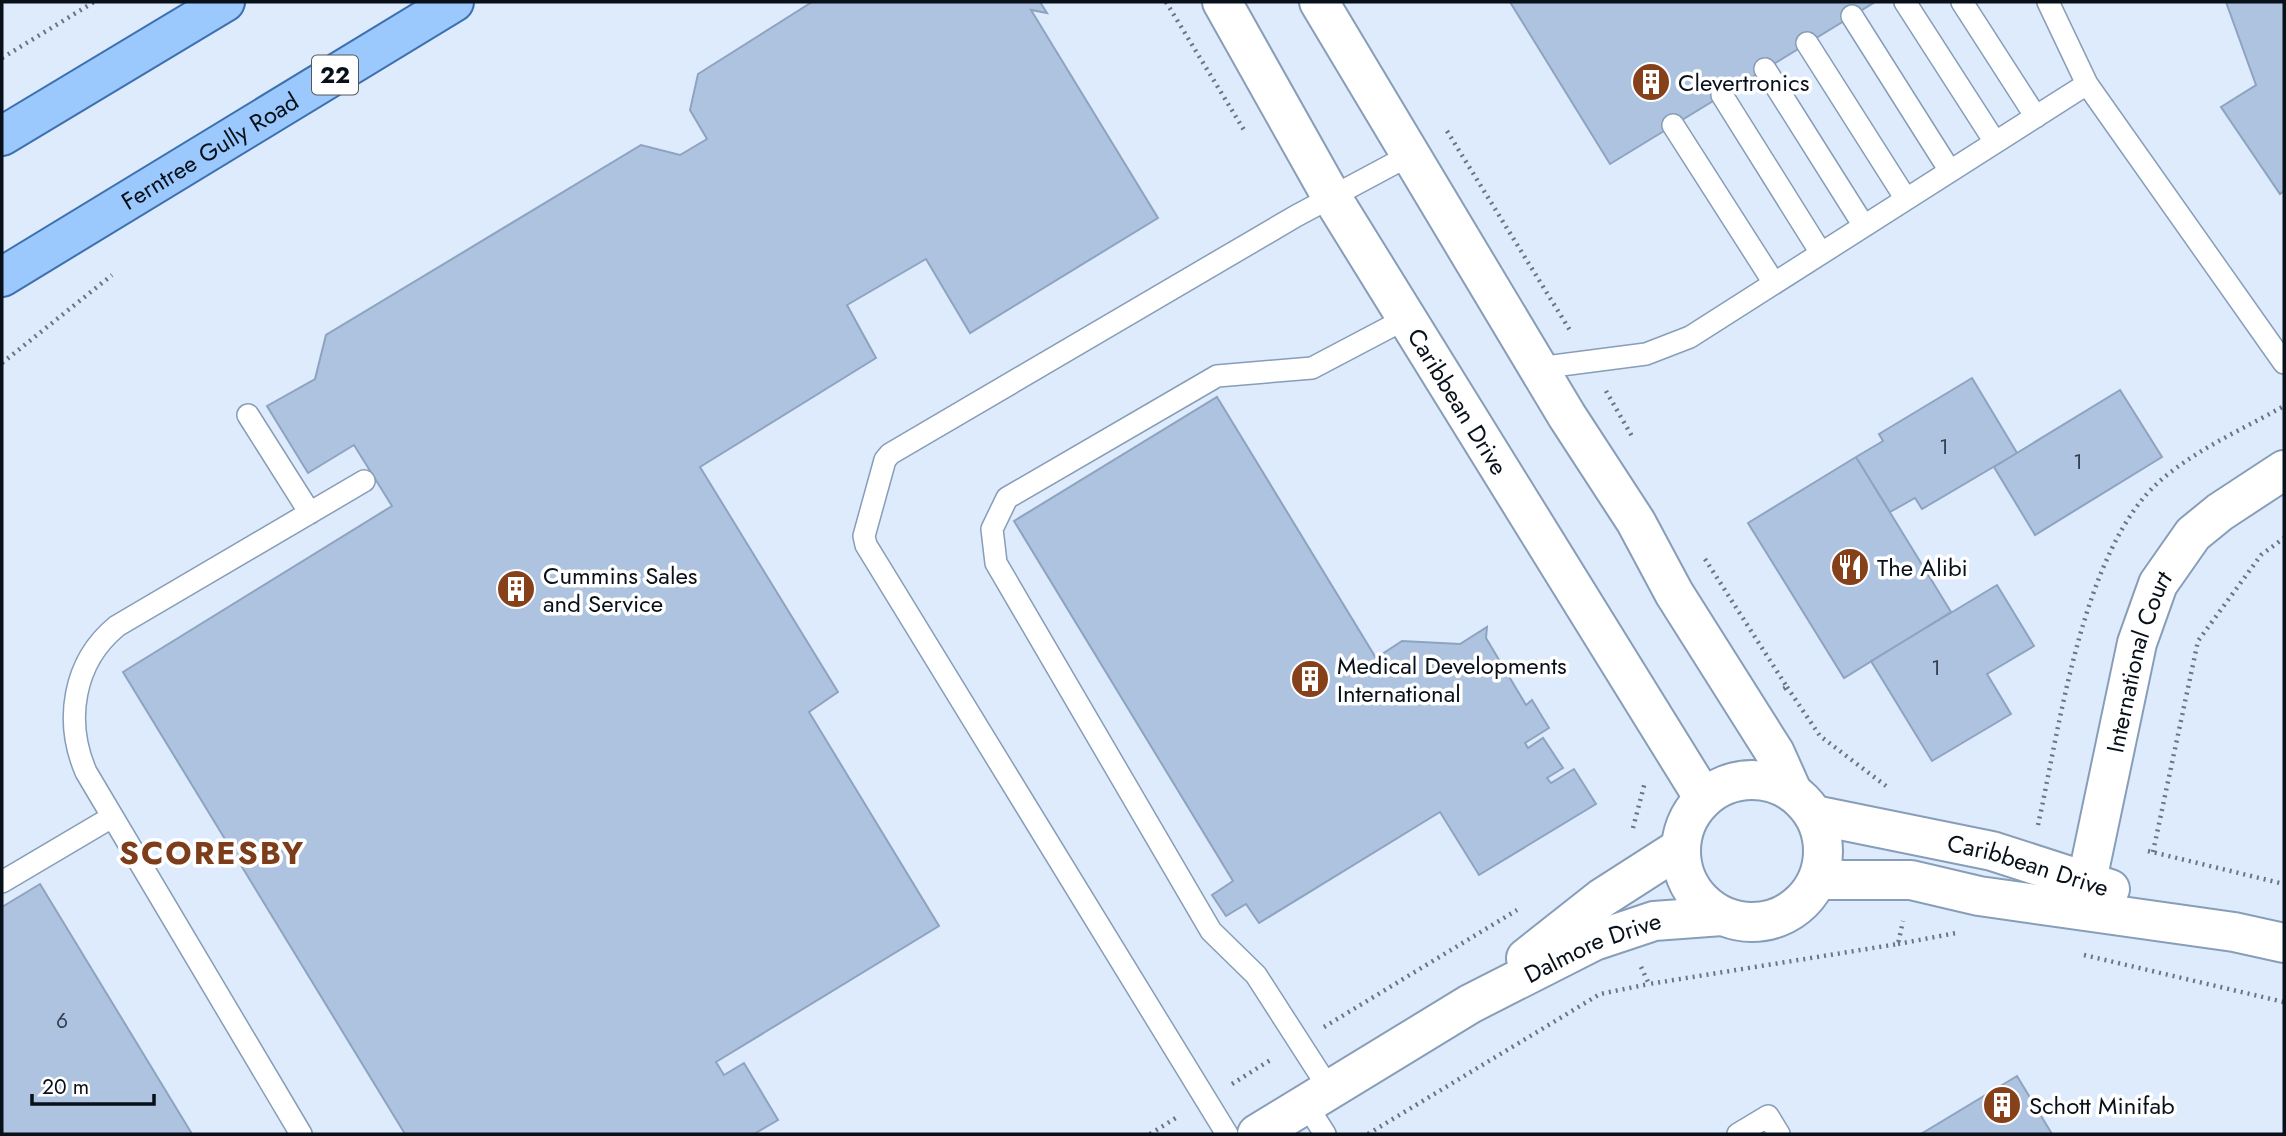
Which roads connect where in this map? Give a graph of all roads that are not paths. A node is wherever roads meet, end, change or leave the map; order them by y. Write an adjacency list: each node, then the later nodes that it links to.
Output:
1 (225, 2): 15 (main road)
2 (454, 2): 23 (main road, Ferntree Gully Road / 22)
3 (1222, 2): 19 (street, Caribbean Drive)
4 (1318, 2): 17 (street)
5 (1905, 2): 16 (lane)
6 (1962, 2): 13 (lane)
7 (2048, 2): 11 (lane)
8 (1852, 16): 18 (lane)
9 (1807, 43): 20 (lane)
10 (1765, 69): 21 (lane)
11 (2087, 84): 13 (lane); 26 (lane)
12 (1722, 95): 22 (lane)
13 (2036, 117): 16 (lane)
14 (1673, 125): 24 (lane)
15 (2, 136)
16 (1995, 142): 18 (lane)
17 (1409, 155): 19 (lane); 27 (street)
18 (1950, 171): 20 (lane)
19 (1331, 196): 25 (street, Caribbean Drive); 44 (lane)
20 (1906, 200): 21 (lane)
21 (1864, 226): 22 (lane)
22 (1821, 253): 24 (lane)
23 (2, 277)
24 (1774, 283): 27 (lane)
25 (1407, 317): 32 (street, Caribbean Drive); 42 (lane)
26 (2284, 363)
27 (1538, 368): 33 (street)
28 (248, 415): 31 (lane)
29 (2284, 470): 38 (street, International Court)
30 (364, 481): 31 (lane)
31 (310, 513): 34 (lane)
32 (1703, 797): 33 (street); 35 (street)
33 (1803, 803): 36 (street); 38 (street, Caribbean Drive)
34 (112, 817): 37 (lane); 43 (lane)
35 (1681, 848): 39 (street); 41 (street, Dalmore Drive)
36 (1818, 880): 38 (street, Caribbean Drive); 39 (street)
37 (2, 883)
38 (2083, 895): 40 (street, Caribbean Drive)
39 (1722, 916): 41 (street, Dalmore Drive)
40 (2284, 943)
41 (1470, 1004): 42 (street, Dalmore Drive)
42 (1320, 1109): 45 (street, Dalmore Drive)
43 (301, 1134)
44 (1227, 1134)
45 (1257, 1134)
46 (1738, 1134): 47 (lane)
47 (1779, 1134)

